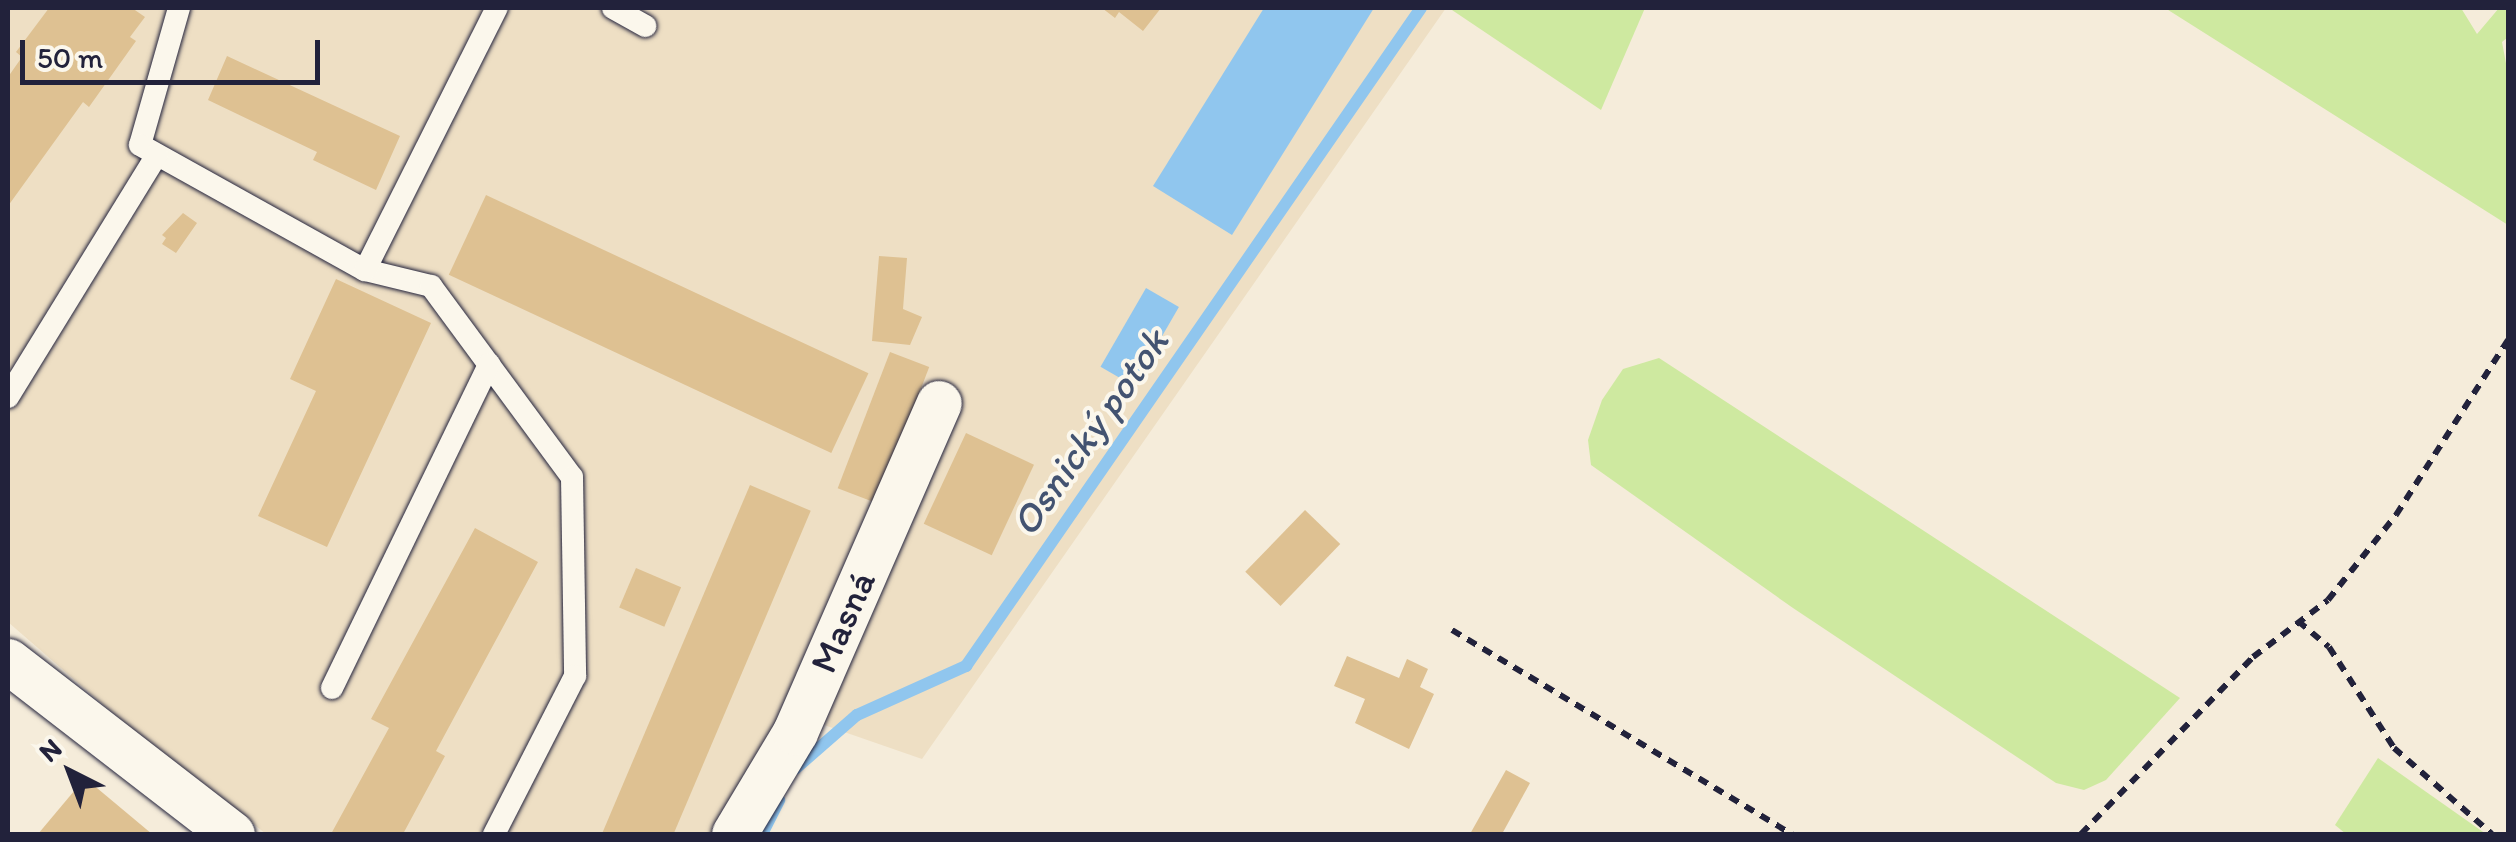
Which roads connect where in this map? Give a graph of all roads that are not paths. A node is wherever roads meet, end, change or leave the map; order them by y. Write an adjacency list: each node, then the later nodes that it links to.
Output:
1 (179, 8): 5 (lane)
2 (497, 8): 6 (lane)
3 (613, 8): 4 (lane)
4 (644, 26)
5 (157, 155): 6 (lane); 8 (lane)
6 (365, 270): 7 (lane)
7 (489, 364): 11 (lane); 13 (lane)
8 (8, 397)
9 (939, 402): 14 (street, Masná)
10 (8, 661): 12 (street)
11 (332, 688)
12 (232, 834)
13 (494, 834)
14 (734, 834)

